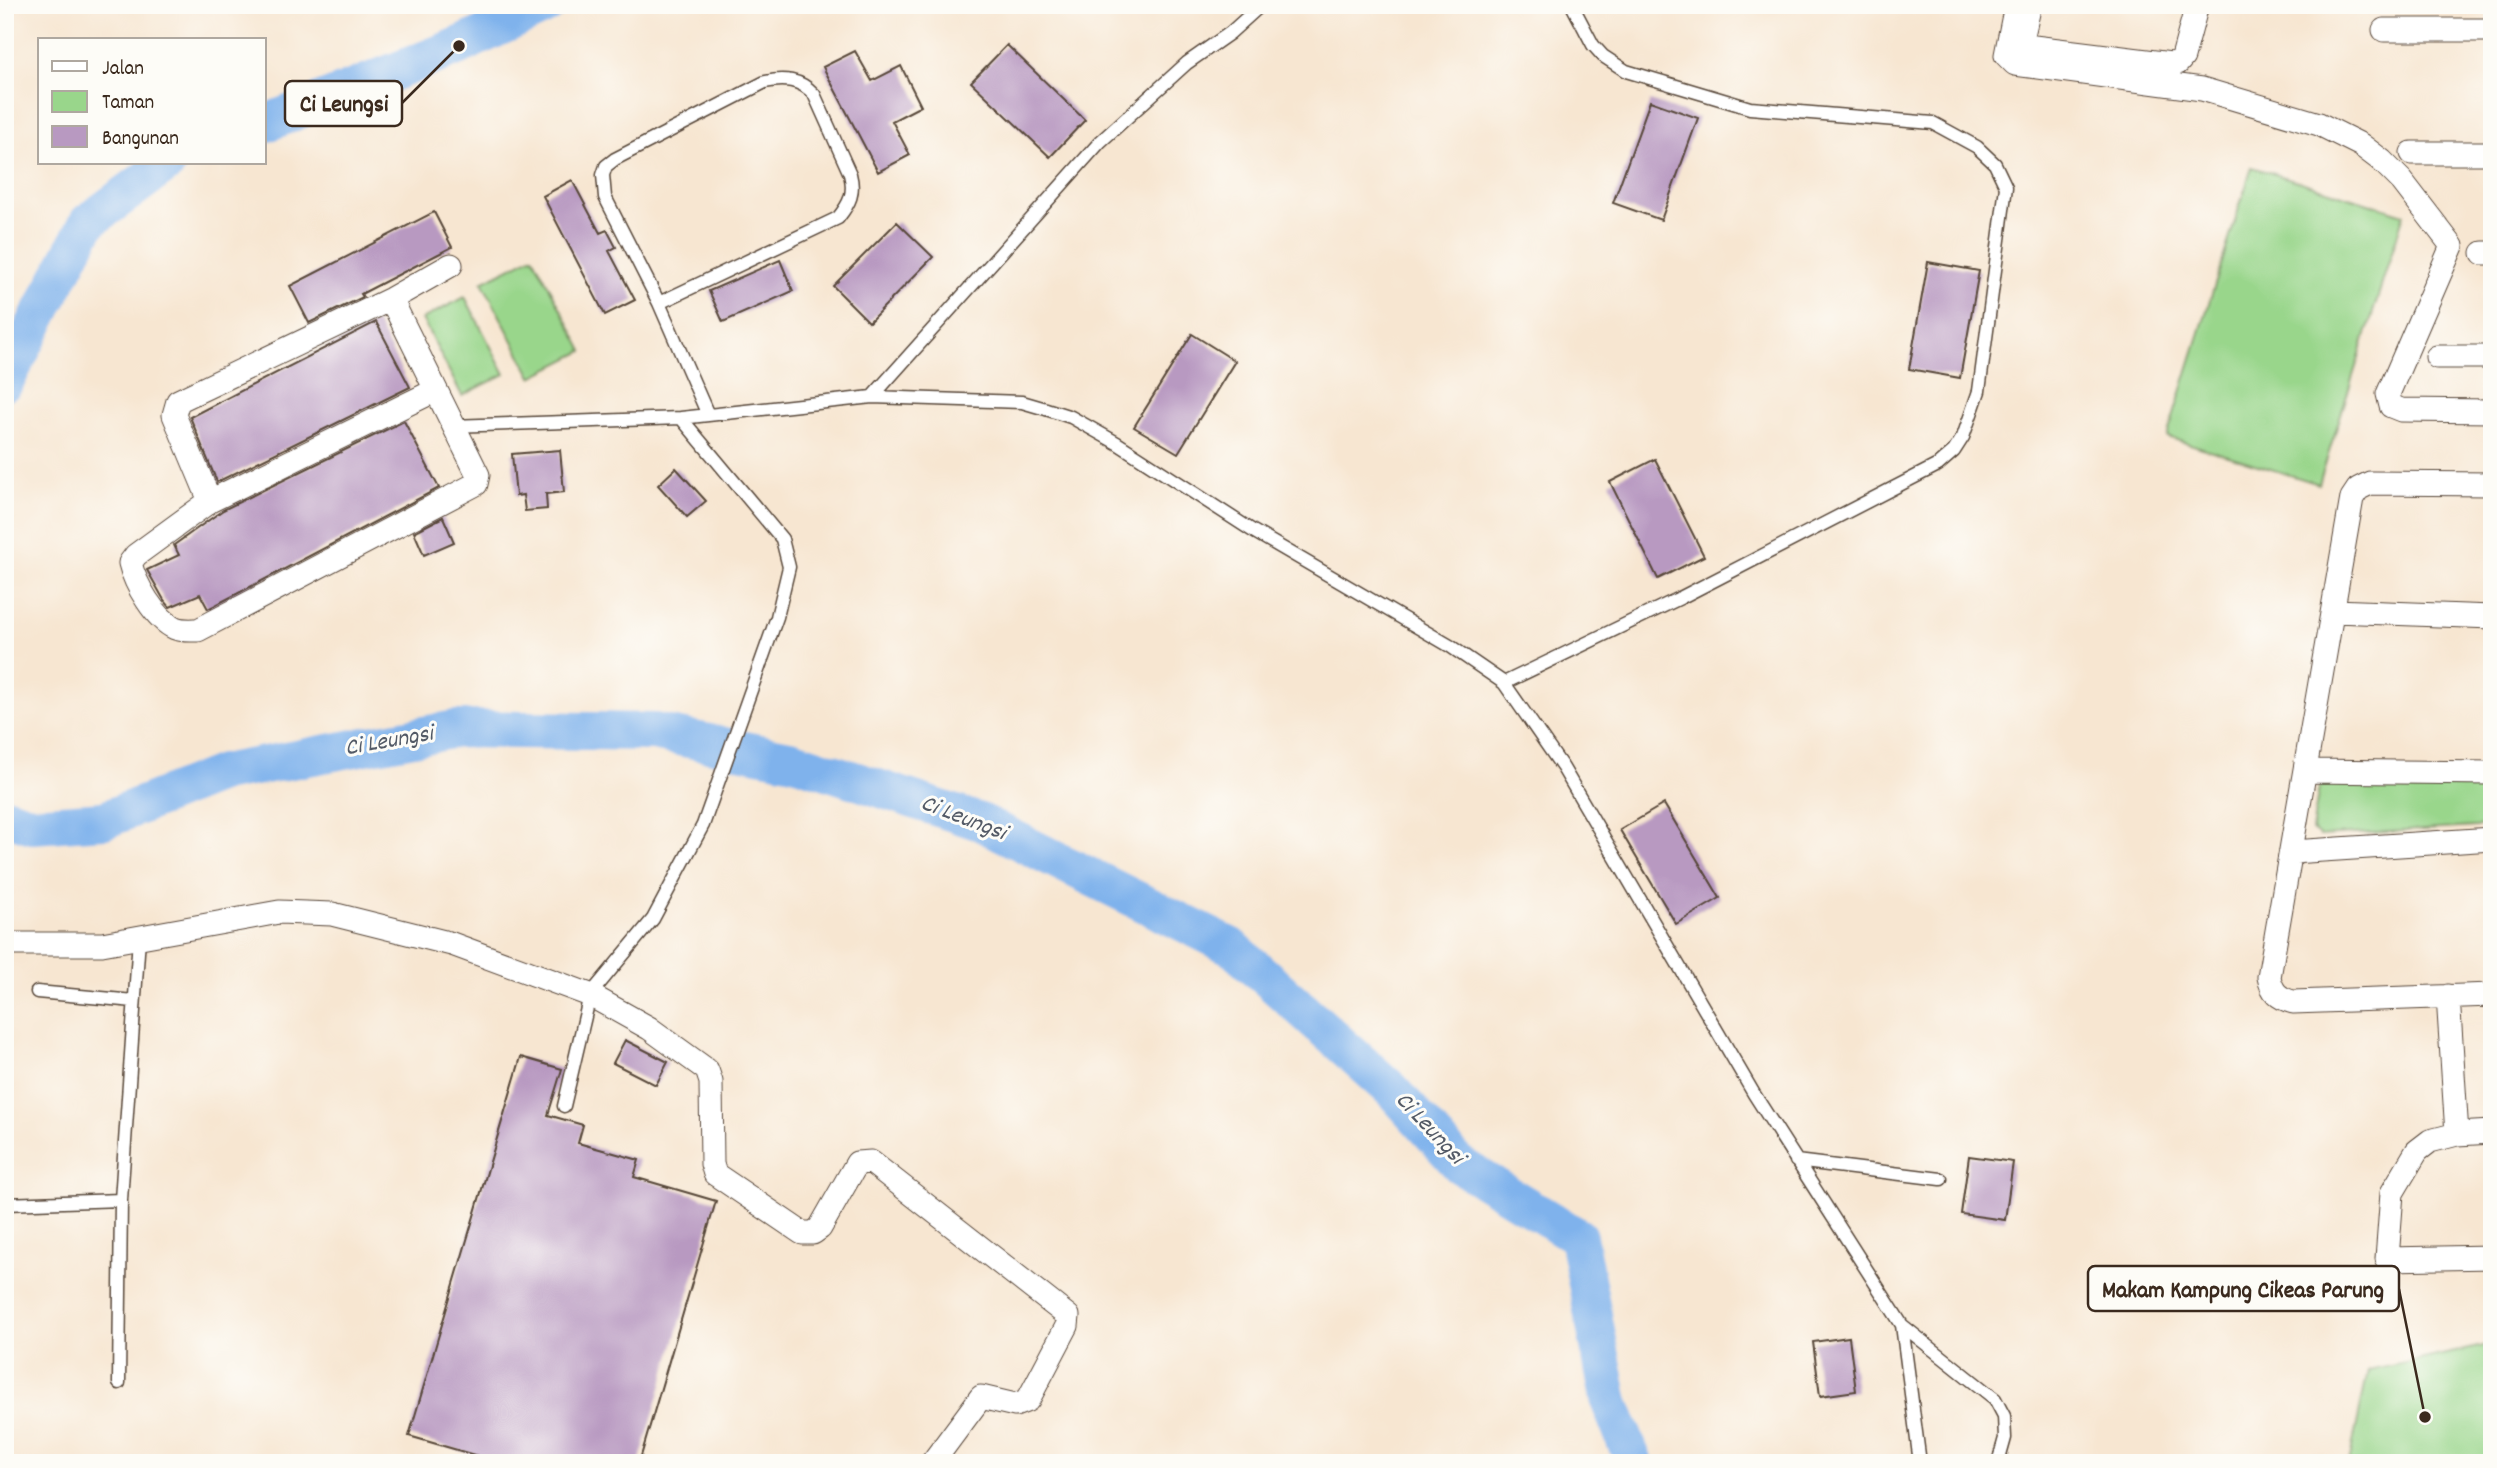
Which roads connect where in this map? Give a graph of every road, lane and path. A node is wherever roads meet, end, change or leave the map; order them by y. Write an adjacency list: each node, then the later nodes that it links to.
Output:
1 (1261, 5): 16 (lane)
2 (1572, 5): 25 (lane)
3 (2016, 5): 17 (street)
4 (2029, 5): 5 (street)
5 (2197, 5)
6 (2384, 30): 7 (street)
7 (2492, 30)
8 (2412, 153): 9 (street)
9 (2492, 153)
10 (451, 265): 11 (street)
11 (391, 299): 15 (street); 22 (street)
12 (659, 303): 12 (lane); 18 (lane)
13 (2437, 357): 14 (street)
14 (2492, 357)
15 (434, 391): 20 (street); 22 (street)
16 (872, 397): 18 (lane); 25 (lane)
17 (2492, 411)
18 (708, 415): 19 (lane)
19 (681, 418): 20 (lane); 33 (lane)
20 (451, 426): 22 (street)
21 (2492, 484): 23 (street)
22 (210, 501)
23 (2334, 611): 24 (street); 26 (street)
24 (2492, 617)
25 (1504, 683): 40 (lane)
26 (2307, 771): 27 (street); 29 (street)
27 (2492, 773)
28 (2492, 839): 29 (street)
29 (2292, 852): 35 (street)
30 (139, 938): 31 (street); 33 (street); 36 (lane)
31 (5, 944)
32 (37, 992): 36 (lane)
33 (590, 995): 37 (lane); 47 (street)
34 (2492, 995): 35 (street)
35 (2448, 996): 39 (street)
36 (134, 1001): 42 (lane)
37 (564, 1106)
38 (2492, 1132): 39 (street)
39 (2458, 1134): 44 (street)
40 (1796, 1161): 41 (lane); 45 (lane)
41 (1941, 1179)
42 (121, 1199): 43 (lane); 46 (lane)
43 (5, 1205)
44 (2492, 1257)
45 (1902, 1325): 48 (lane); 49 (lane)
46 (119, 1383)
47 (932, 1463)
48 (1920, 1463)
49 (1998, 1463)

